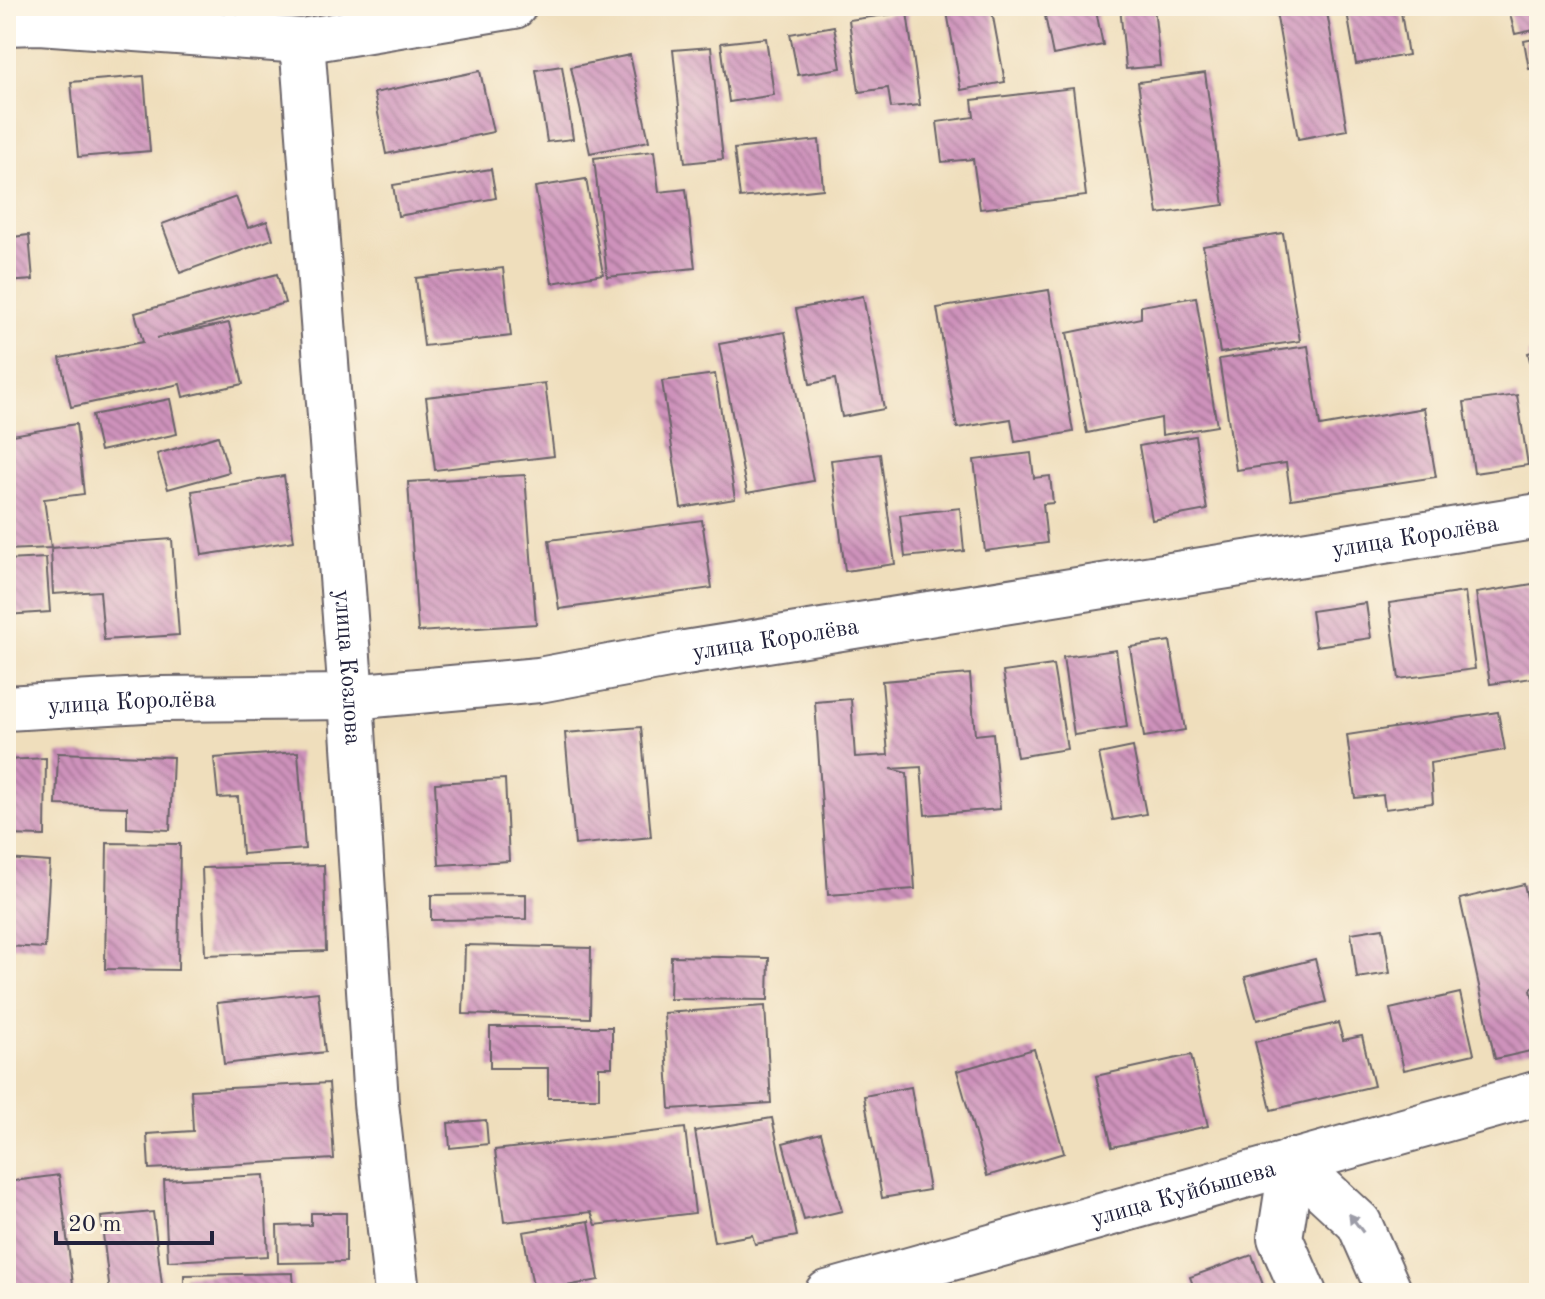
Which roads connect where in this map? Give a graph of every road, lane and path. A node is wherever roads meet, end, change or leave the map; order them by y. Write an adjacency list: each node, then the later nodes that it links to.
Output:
1 (514, 6): 3 (street)
2 (25, 17): 3 (street)
3 (302, 41): 5 (street, улица Козлова)
4 (1539, 516): 5 (street, улица Королёва)
5 (351, 697): 6 (street, улица Королёва); 9 (street, улица Козлова)
6 (6, 708)
7 (1539, 1093): 8 (street, улица Куйбышева)
8 (1292, 1161): 10 (street, улица Куйбышева); 11 (street); 12 (street, one-way to 8)
9 (397, 1293)
10 (827, 1293)
11 (1304, 1293)
12 (1390, 1293)

